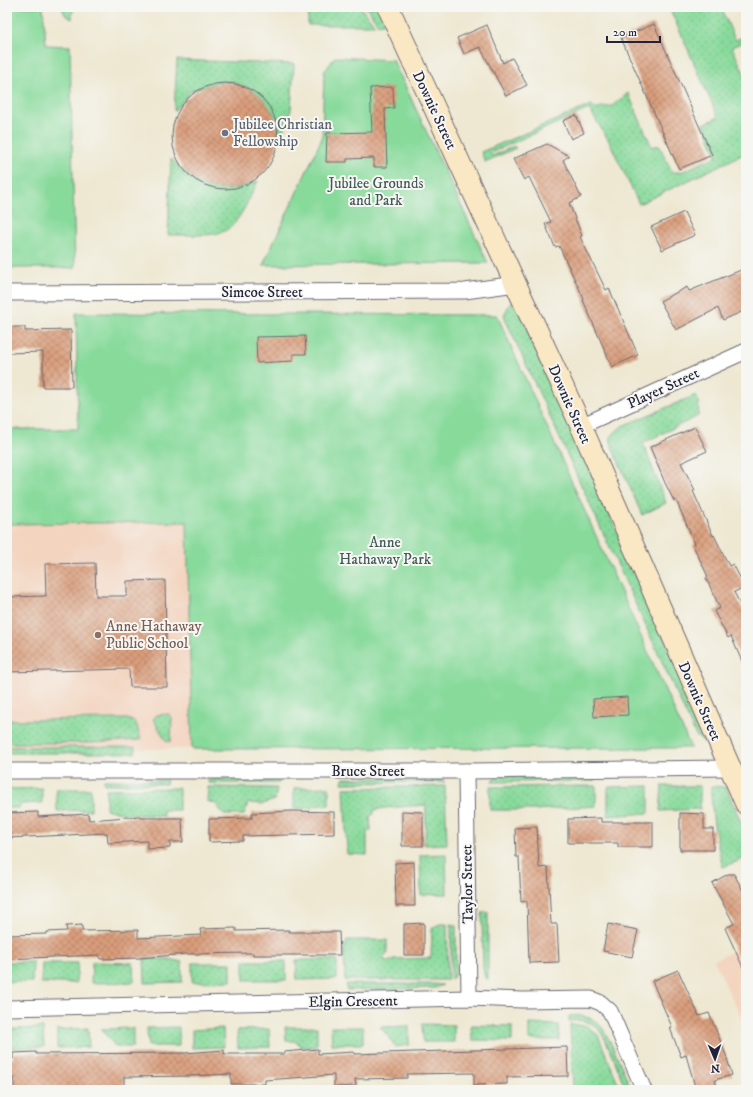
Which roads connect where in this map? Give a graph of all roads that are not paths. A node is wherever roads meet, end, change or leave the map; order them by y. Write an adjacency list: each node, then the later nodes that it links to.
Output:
1 (388, 7): 2 (main road, Downie Street)
2 (516, 284): 3 (street, Simcoe Street); 5 (main road, Downie Street)
3 (7, 293)
4 (746, 350): 5 (street, Player Street)
5 (580, 426): 6 (main road, Downie Street)
6 (730, 768): 8 (street, Bruce Street); 9 (main road, Downie Street)
7 (7, 771): 8 (street, Bruce Street)
8 (466, 771): 10 (street, Taylor Street)
9 (746, 804)
10 (469, 998): 11 (street, Elgin Crescent); 12 (street, Elgin Crescent)
11 (7, 1008)
12 (644, 1090)

